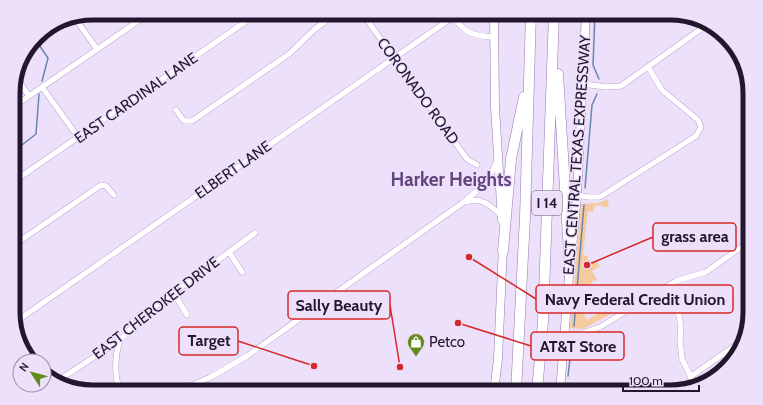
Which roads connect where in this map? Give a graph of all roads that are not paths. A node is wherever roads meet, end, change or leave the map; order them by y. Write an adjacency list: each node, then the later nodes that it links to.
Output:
1 (140, 20): 14 (street)
2 (248, 20): 25 (street, EAST CARDINAL LANE)
3 (327, 20): 24 (street)
4 (367, 20): 16 (street, CORONADO ROAD)
5 (445, 20): 16 (street, ELBERT LANE)
6 (456, 20): 13 (street)
7 (494, 20): 13 (main road)
8 (532, 20): 18 (highway, I 14)
9 (554, 20): 15 (highway, I 14)
10 (586, 20): 20 (main road, EAST CENTRAL TEXAS EXPRESSWAY)
11 (77, 22): 14 (street)
12 (702, 28): 17 (street)
13 (493, 37): 26 (main road)
14 (97, 49): 21 (street)
15 (553, 55): 38 (highway); 54 (highway, I 14)
16 (394, 57): 27 (street, CORONADO ROAD); 43 (street, ELBERT LANE)
17 (648, 67): 20 (street); 30 (street)
18 (530, 69): 36 (highway); 53 (highway, I 14)
19 (21, 84): 22 (street)
20 (583, 84): 30 (main road, EAST CENTRAL TEXAS EXPRESSWAY)
21 (42, 87): 22 (street); 25 (street)
22 (29, 96): 23 (street)
23 (20, 102)
24 (176, 110)
25 (78, 137): 28 (street, EAST CARDINAL LANE)
26 (499, 152): 31 (street); 32 (main road)
27 (477, 165)
28 (20, 177)
29 (114, 195): 34 (street)
30 (577, 195): 38 (main road, EAST CENTRAL TEXAS EXPRESSWAY)
31 (461, 204): 32 (street); 51 (street)
32 (502, 216): 36 (main road)
33 (255, 233): 37 (street, EAST CHEROKEE DRIVE)
34 (20, 241)
35 (743, 246): 40 (street)
36 (503, 251): 52 (main road)
37 (229, 252): 39 (street); 41 (street, EAST CHEROKEE DRIVE)
38 (570, 270): 44 (main road, EAST CENTRAL TEXAS EXPRESSWAY)
39 (242, 272)
40 (663, 289): 44 (street); 47 (street)
41 (174, 293): 42 (street); 45 (street, EAST CHEROKEE DRIVE)
42 (187, 315)
43 (21, 318)
44 (564, 333): 55 (main road, EAST CENTRAL TEXAS EXPRESSWAY)
45 (120, 340): 48 (street, EAST CHEROKEE DRIVE); 50 (street)
46 (734, 346): 47 (street)
47 (690, 376): 49 (street)
48 (63, 378)
49 (693, 381)
50 (117, 385)
51 (192, 385)
52 (494, 385)
53 (516, 385)
54 (538, 385)
55 (560, 385)

